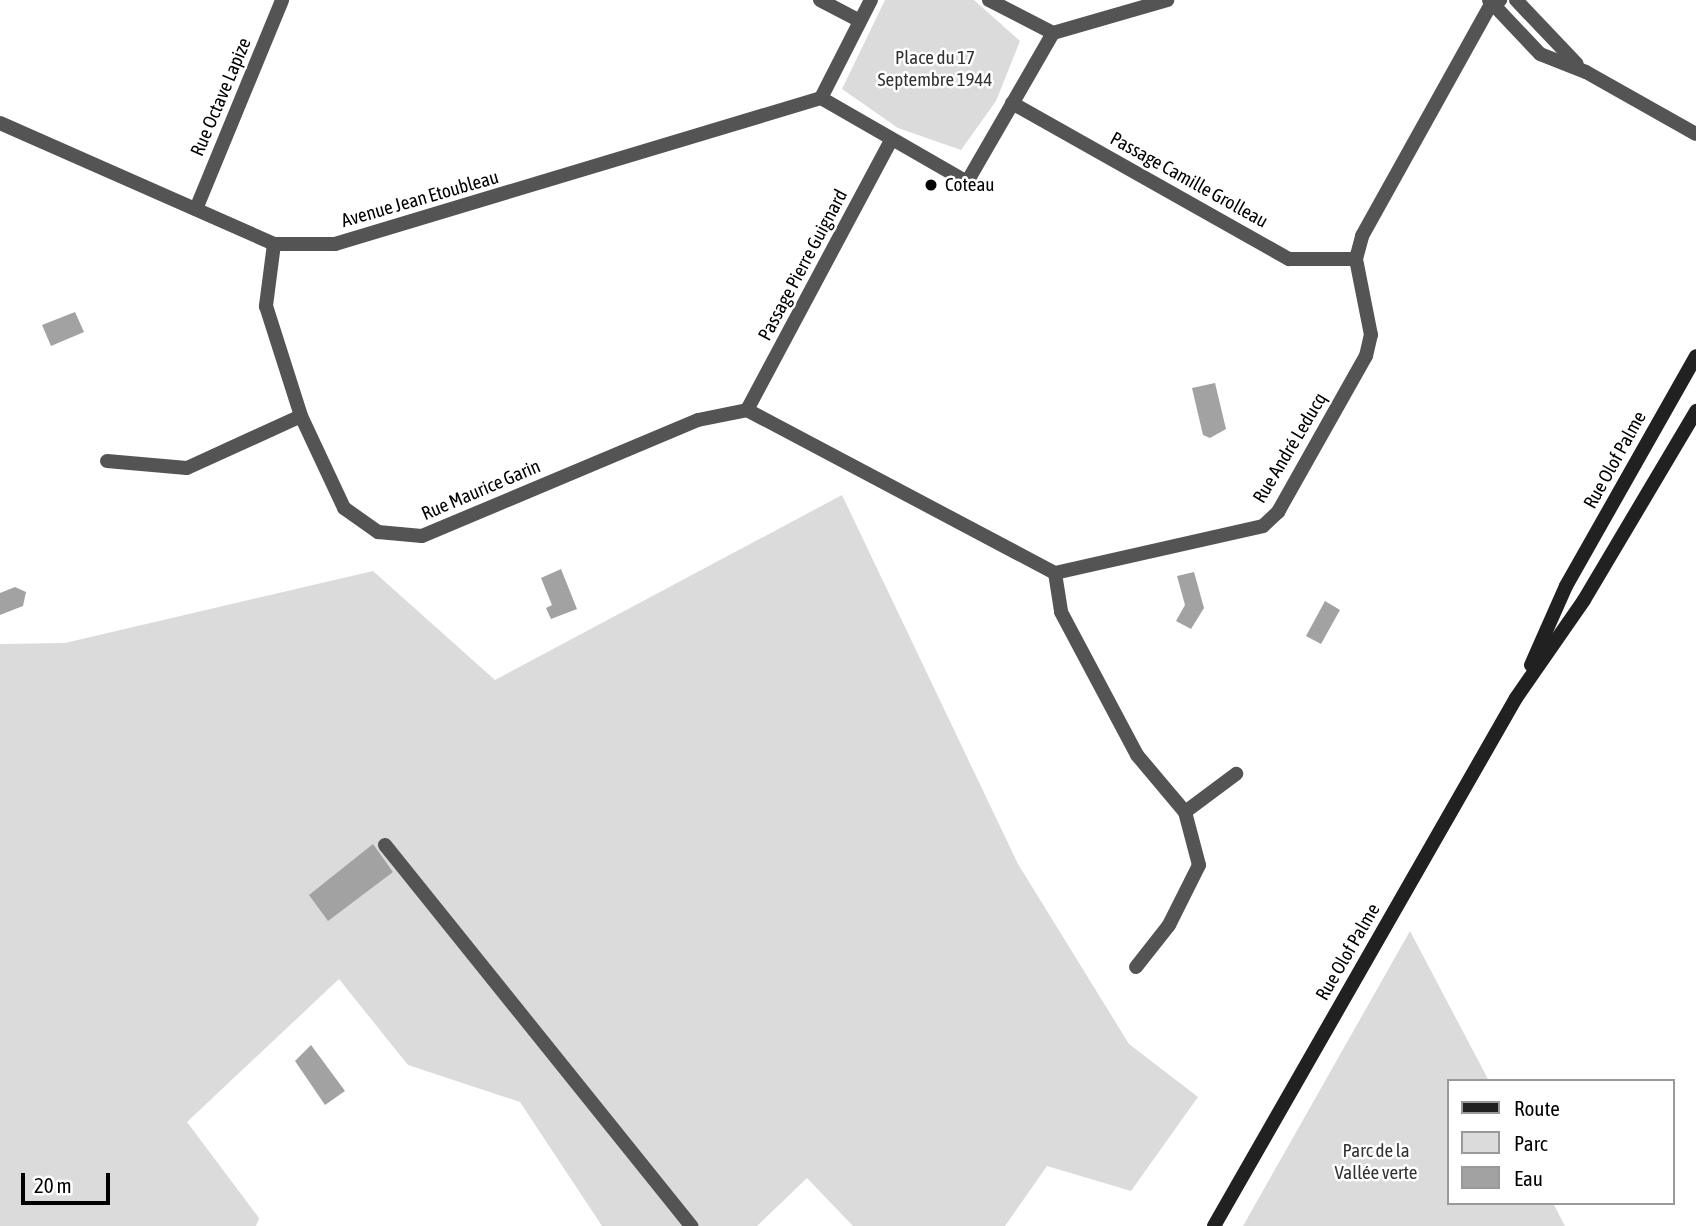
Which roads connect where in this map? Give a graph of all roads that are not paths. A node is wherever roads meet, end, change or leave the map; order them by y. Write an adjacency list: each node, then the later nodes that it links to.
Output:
1 (282, 0): 16 (street, Rue Octave Lapize)
2 (820, 0): 8 (street)
3 (871, 0): 8 (street)
4 (989, 0): 9 (street)
5 (1167, 0): 9 (street)
6 (1516, 0): 10 (street)
7 (1493, 1): 10 (street); 18 (street, Rue André Leducq)
8 (860, 22): 11 (street)
9 (1053, 33): 12 (street)
10 (1586, 72): 14 (street)
11 (821, 98): 15 (street); 17 (street, Avenue Jean Etoubleau)
12 (1012, 103): 15 (street); 18 (street, Passage Camille Grolleau)
13 (0, 123): 16 (street, Avenue Jean Etoubleau)
14 (1696, 134)
15 (892, 139): 20 (street, Passage Pierre Guignard)
16 (195, 209): 17 (street, Avenue Jean Etoubleau)
17 (274, 244): 22 (street, Rue Maurice Garin)
18 (1356, 260): 24 (street, Rue André Leducq)
19 (1696, 356): 25 (main road, Rue Olof Palme)
20 (747, 410): 22 (street, Rue Maurice Garin); 24 (street)
21 (1696, 411): 25 (main road, Rue Olof Palme)
22 (301, 416): 23 (street)
23 (107, 461)
24 (1055, 573): 27 (street)
25 (1516, 698): 31 (main road, Rue Olof Palme)
26 (1236, 774): 27 (street)
27 (1185, 812): 29 (street)
28 (385, 845): 30 (street)
29 (1136, 967)
30 (691, 1226)
31 (1214, 1226)

